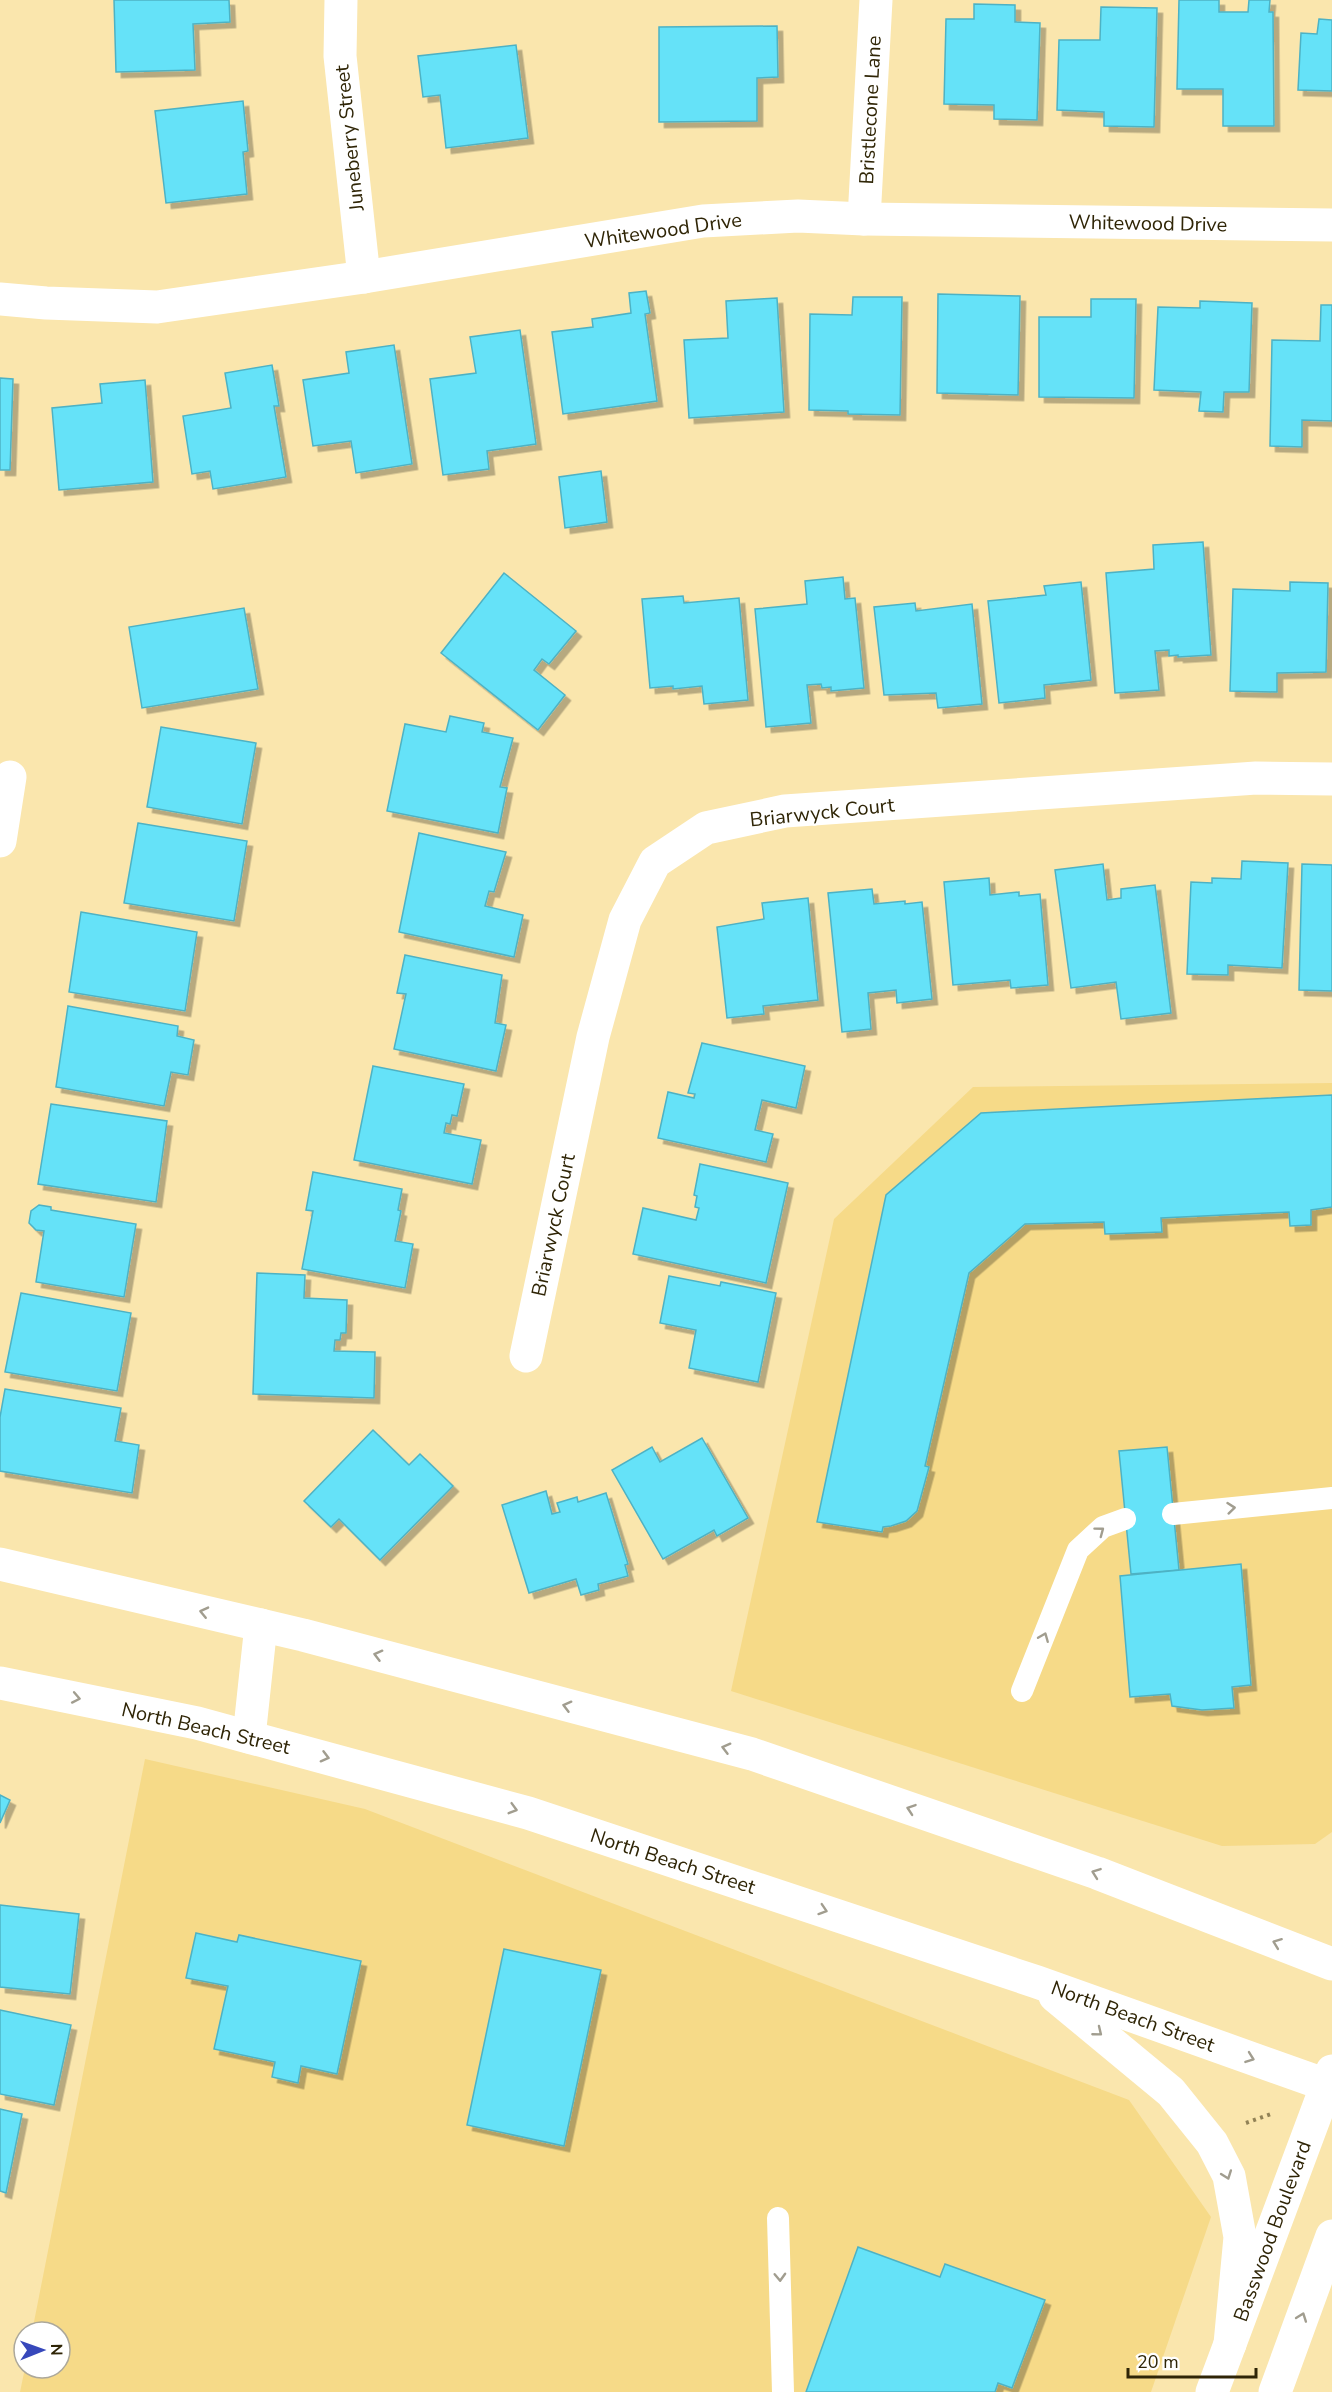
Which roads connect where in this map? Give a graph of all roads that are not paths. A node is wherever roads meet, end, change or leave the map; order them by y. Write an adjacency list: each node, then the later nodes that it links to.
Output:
1 (341, 0): 5 (main road, Juneberry Street)
2 (876, 0): 3 (main road, Bristlecone Lane)
3 (864, 219): 4 (main road, Whitewood Drive); 5 (main road, Whitewood Drive)
4 (1332, 225)
5 (364, 276): 6 (main road, Whitewood Drive)
6 (0, 299)
7 (10, 777): 9 (main road)
8 (1332, 779): 10 (main road, Briarwyck Court)
9 (0, 841)
10 (526, 1356)
11 (1332, 1498): 12 (lane, one-way to 11)
12 (1173, 1514)
13 (1125, 1519): 17 (lane, one-way to 13)
14 (0, 1564): 15 (main road, one-way to 14)
15 (261, 1625): 18 (main road); 19 (main road, one-way to 15)
16 (0, 1683): 18 (main road, North Beach Street, one-way to 18)
17 (1022, 1691)
18 (249, 1737): 20 (main road, North Beach Street, one-way to 20)
19 (1332, 1964)
20 (1037, 1982): 21 (main road, North Beach Street, one-way to 21); 24 (main road, one-way to 24)
21 (1330, 2081): 24 (main road, Basswood Boulevard)
22 (778, 2218): 25 (lane, one-way to 25)
23 (1332, 2236): 27 (main road, one-way to 23)
24 (1230, 2344): 26 (main road, Basswood Boulevard)
25 (783, 2392)
26 (1212, 2392)
27 (1275, 2392)

